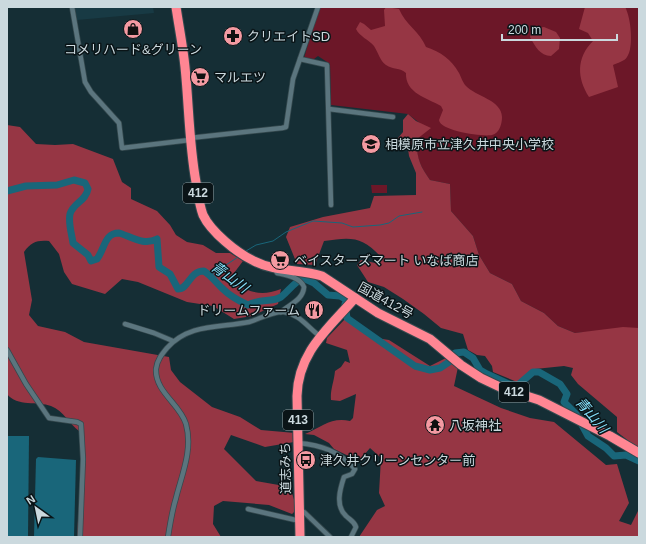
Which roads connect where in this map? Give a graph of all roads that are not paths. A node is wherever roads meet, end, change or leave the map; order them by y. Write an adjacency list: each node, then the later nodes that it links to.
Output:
1 (72, 7): 7 (street)
2 (176, 7): 7 (highway, 国道412号 / 412)
3 (318, 7): 4 (street)
4 (300, 59): 5 (street); 7 (street)
5 (328, 109): 6 (street); 8 (street)
6 (393, 117)
7 (190, 139): 9 (highway, 国道412号 / 412)
8 (331, 204)
9 (275, 269): 10 (highway, 国道412号 / 412); 11 (street)
10 (355, 298): 13 (highway, 道志みち / 413); 17 (highway, 国道412号 / 412)
11 (281, 312): 13 (street); 14 (street)
12 (124, 324): 14 (street)
13 (321, 337): 16 (highway, 道志みち / 413)
14 (173, 341): 22 (street)
15 (7, 350): 21 (street)
16 (298, 443): 19 (highway, 道志みち / 413); 25 (street)
17 (639, 453)
18 (248, 509): 20 (street)
19 (299, 510): 20 (highway, 道志みち / 413); 24 (street)
20 (300, 521): 23 (highway, 道志みち / 413)
21 (80, 537)
22 (168, 537)
23 (300, 537)
24 (330, 537)
25 (351, 537)

